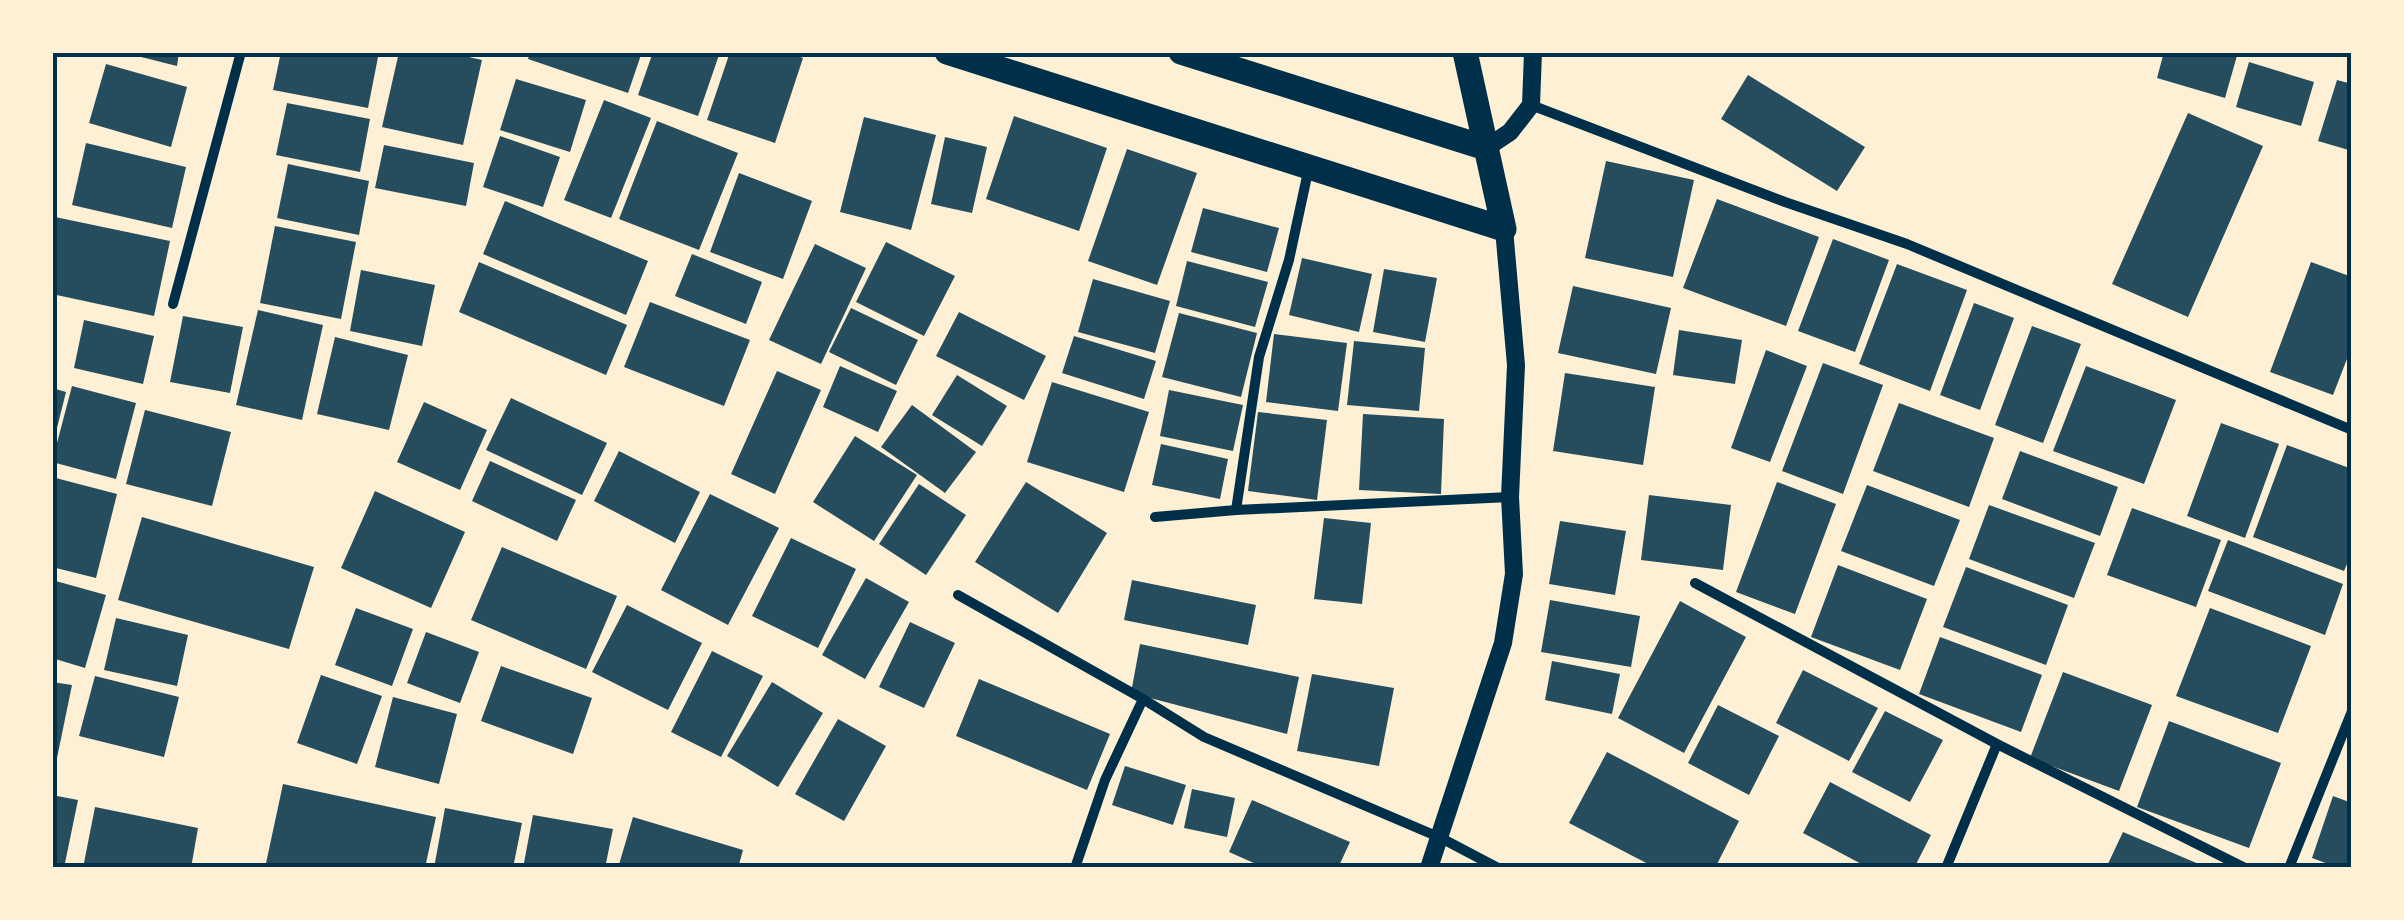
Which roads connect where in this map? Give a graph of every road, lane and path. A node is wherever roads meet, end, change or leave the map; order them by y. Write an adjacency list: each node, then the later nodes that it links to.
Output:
1 (241, 52): 11 (street)
2 (947, 52): 9 (main road)
3 (1230, 52): 6 (main road)
4 (1465, 52): 8 (main road)
5 (1533, 52): 7 (street)
6 (1192, 56): 8 (main road)
7 (1531, 105): 8 (street); 12 (street)
8 (1486, 148): 10 (main road)
9 (1309, 166): 10 (main road); 14 (street)
10 (1504, 229): 13 (street)
11 (173, 304)
12 (2352, 430)
13 (1510, 497): 14 (street); 21 (street)
14 (1236, 510): 15 (street)
15 (1155, 518)
16 (1696, 583): 20 (street)
17 (958, 595): 18 (street)
18 (1143, 699): 21 (street); 22 (street)
19 (2352, 711): 27 (street)
20 (1997, 744): 25 (street); 26 (street)
21 (1441, 838): 23 (street); 24 (street)
22 (1075, 868)
23 (1429, 868)
24 (1498, 868)
25 (1946, 868)
26 (2245, 868)
27 (2289, 868)

